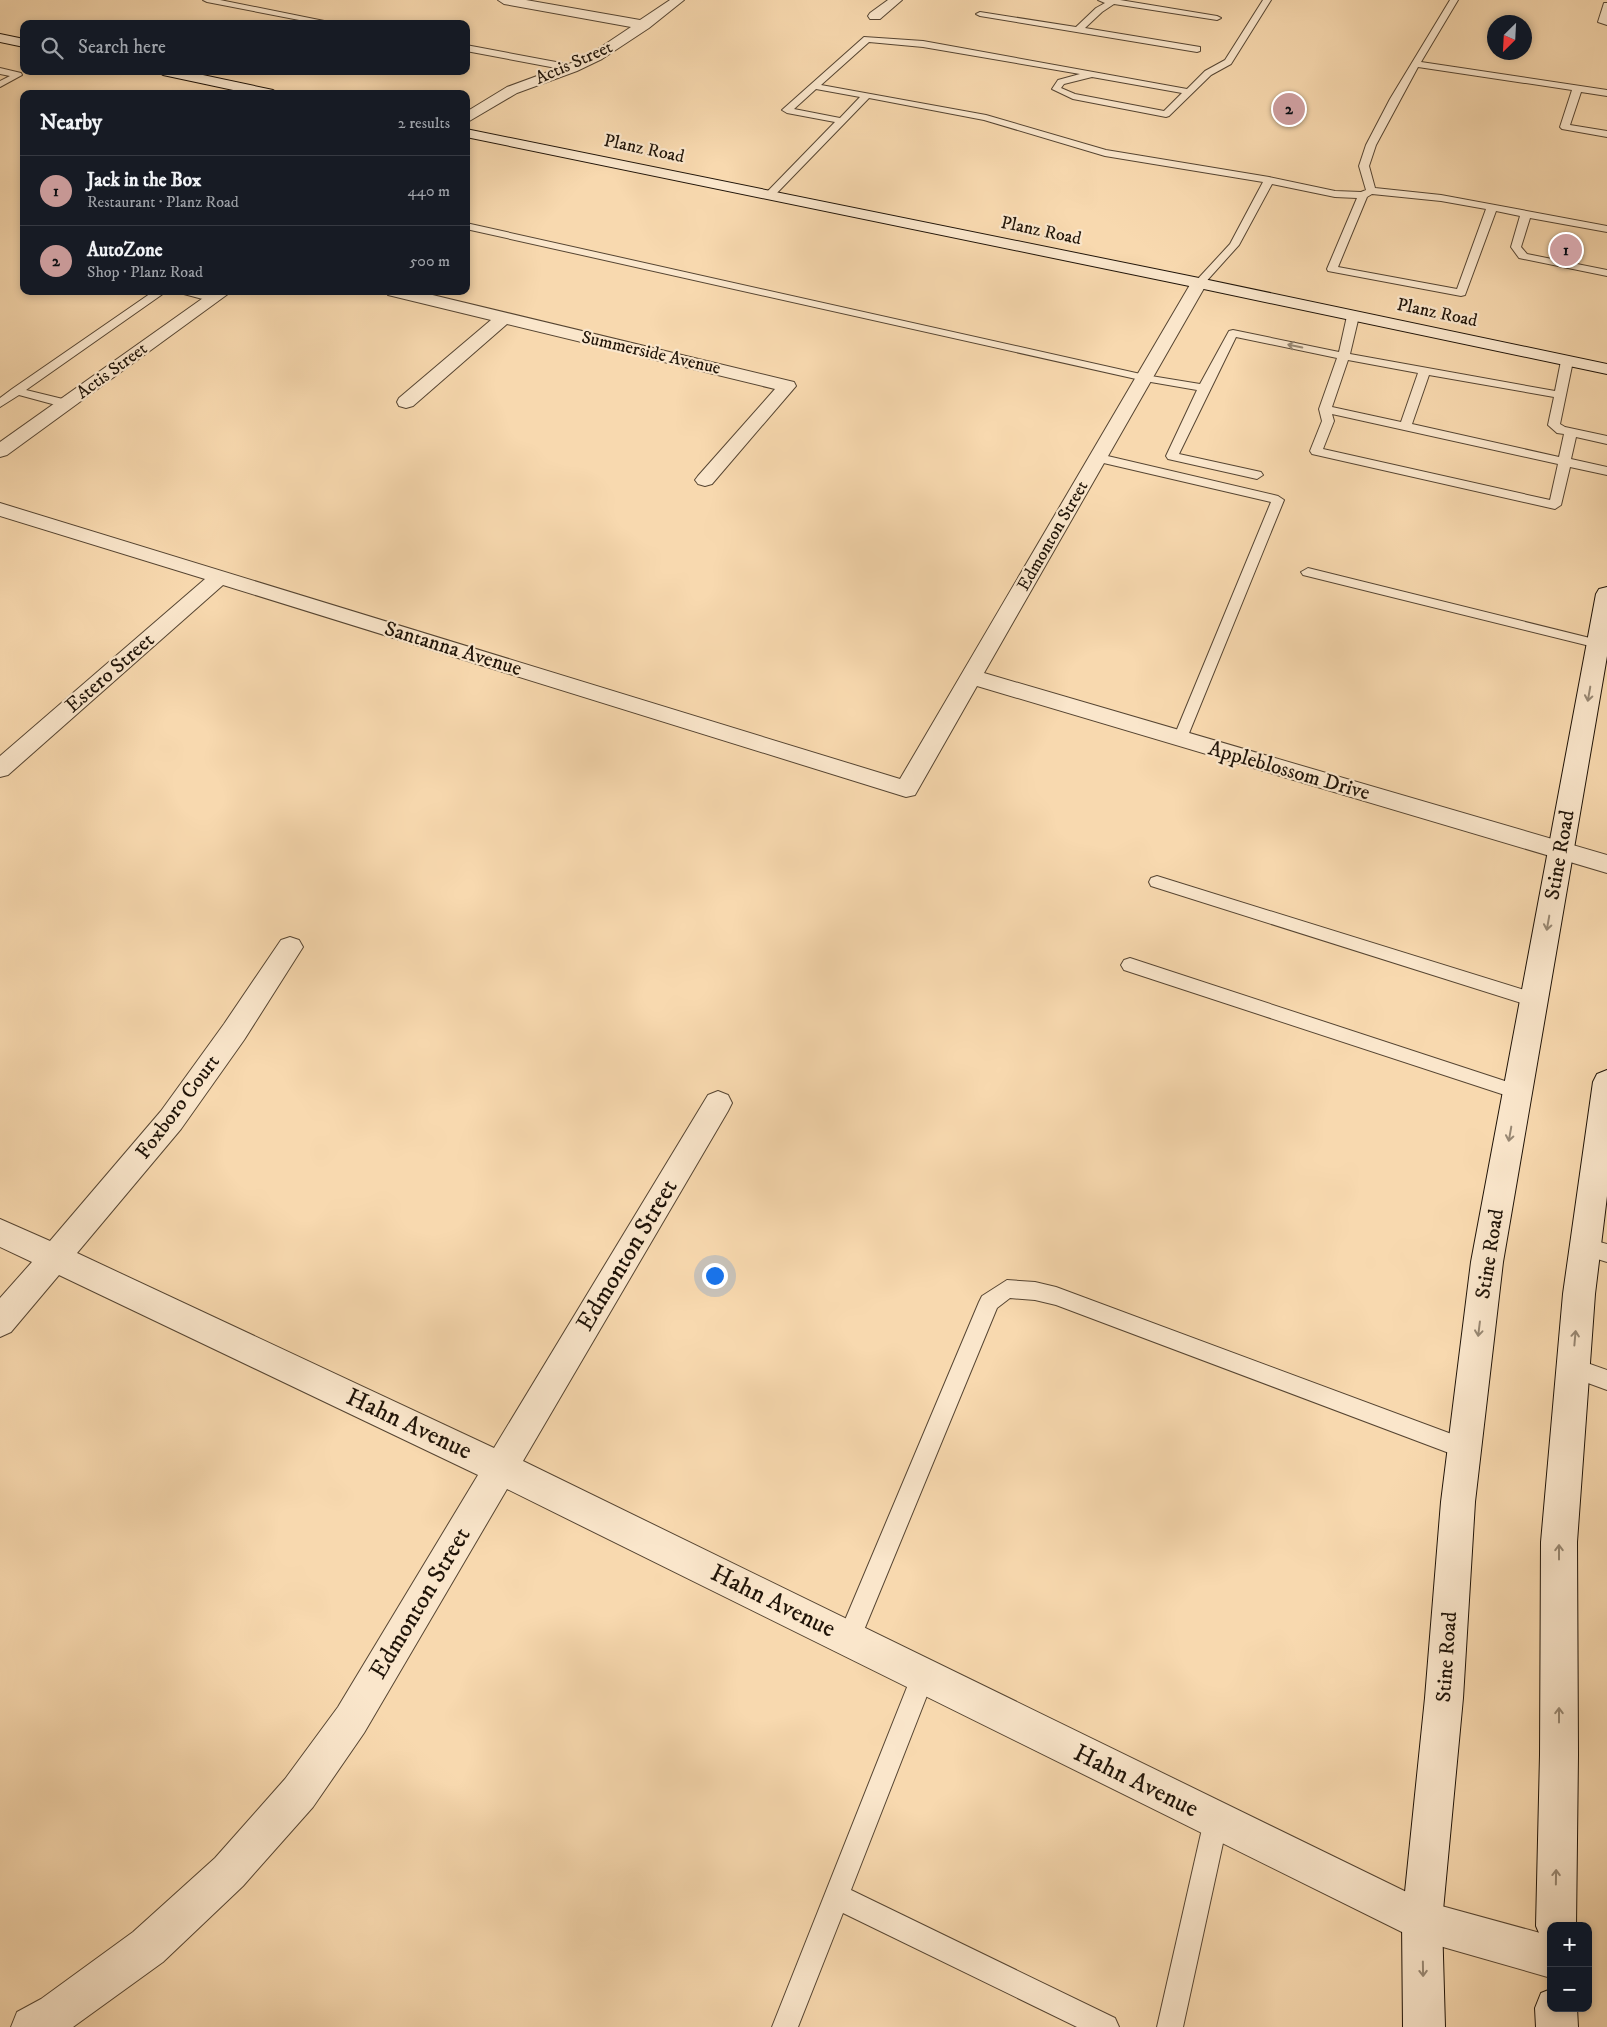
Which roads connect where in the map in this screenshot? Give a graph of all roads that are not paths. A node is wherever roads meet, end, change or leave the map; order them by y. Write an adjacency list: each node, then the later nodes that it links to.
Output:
1 (207, 0): 13 (lane)
2 (504, 0): 15 (street)
3 (678, 0): 15 (street, Actis Street)
4 (896, 0): 11 (street)
5 (1102, 0): 8 (lane)
6 (1267, 0): 30 (lane)
7 (1454, 0): 21 (lane)
8 (1114, 1): 12 (lane); 16 (lane)
9 (1607, 5): 14 (lane)
10 (980, 14): 16 (lane)
11 (874, 16)
12 (1217, 18)
13 (314, 20)
14 (1607, 22)
15 (644, 25): 22 (street, Actis Street)
16 (1078, 30): 20 (lane)
17 (0, 38): 18 (street)
18 (20, 42)
19 (470, 49): 22 (lane)
20 (1197, 49)
21 (1416, 64): 28 (lane); 38 (lane)
22 (572, 68): 33 (street, Actis Street)
23 (0, 71): 26 (lane)
24 (1092, 74): 27 (lane); 30 (lane); 30 (lane)
25 (182, 75): 29 (street)
26 (0, 84)
27 (814, 86): 32 (lane); 34 (lane)
28 (1577, 89): 31 (lane); 36 (lane)
29 (254, 90)
30 (1189, 92)
31 (1607, 93)
32 (866, 95): 34 (lane); 37 (lane)
33 (470, 115)
34 (842, 121): 39 (lane)
35 (470, 134): 39 (street, Planz Road)
36 (1607, 134)
37 (1269, 180): 38 (lane); 47 (lane)
38 (1367, 193): 40 (lane); 40 (lane)
39 (769, 195): 47 (street, Planz Road)
40 (1492, 208): 41 (lane)
41 (1526, 214): 43 (lane); 46 (lane)
42 (470, 227): 57 (lane)
43 (1596, 227): 44 (lane); 45 (lane)
44 (1607, 229)
45 (1607, 237)
46 (1607, 273)
47 (1199, 283): 51 (street, Planz Road); 57 (street, Edmonton Street)
48 (156, 295): 59 (lane)
49 (219, 295): 63 (street, Actis Street)
50 (410, 295): 52 (street, Summerside Avenue)
51 (1353, 316): 53 (lane); 54 (street, Planz Road)
52 (503, 318): 61 (street); 73 (street, Summerside Avenue)
53 (1343, 356): 56 (lane); 58 (lane, one-way to 58); 64 (lane)
54 (1567, 361): 55 (street, Planz Road); 60 (lane)
55 (1607, 369)
56 (1424, 371): 60 (lane); 65 (lane)
57 (1145, 378): 58 (lane); 69 (street, Edmonton Street)
58 (1204, 388): 72 (lane)
59 (16, 391): 62 (lane); 63 (lane)
60 (1560, 395): 66 (lane)
61 (406, 402)
62 (0, 403)
63 (67, 404): 68 (street, Actis Street)
64 (1325, 409): 65 (lane); 70 (lane)
65 (1405, 427): 70 (lane)
66 (1570, 432): 67 (lane); 70 (lane)
67 (1607, 440)
68 (0, 451)
69 (1098, 458): 79 (street, Edmonton Street); 80 (lane)
70 (1564, 461): 71 (lane)
71 (1607, 471)
72 (1257, 475)
73 (705, 480)
74 (0, 509): 76 (street, Santanna Avenue)
75 (1308, 572): 78 (lane)
76 (220, 577): 81 (street, Estero Street); 82 (street, Santanna Avenue)
77 (1607, 594): 78 (street, Stine Road)
78 (1598, 644): 83 (street, Stine Road, one-way to 83)
79 (971, 677): 80 (street, Appleblossom Drive); 82 (street, Edmonton Street)
80 (1180, 739): 83 (street, Appleblossom Drive)
81 (0, 769)
82 (906, 789)
83 (1561, 852): 84 (street, Appleblossom Drive); 88 (street, Stine Road, one-way to 88)
84 (1607, 864)
85 (1157, 882): 88 (lane)
86 (290, 947): 94 (street, Foxboro Court)
87 (1130, 965): 90 (lane)
88 (1534, 1000): 90 (street, Stine Road)
89 (1607, 1082): 93 (street)
90 (1517, 1092): 98 (street, Stine Road, one-way to 98)
91 (718, 1103): 99 (street, Edmonton Street)
92 (0, 1232): 94 (street, Hahn Avenue)
93 (1596, 1250): 96 (street, one-way to 93)
94 (56, 1258): 95 (street, Foxboro Court); 99 (street, Hahn Avenue)
95 (0, 1322)
96 (1573, 1368): 97 (lane); 105 (street, one-way to 96)
97 (1607, 1380)
98 (1464, 1449): 100 (lane); 104 (street, Stine Road)
99 (501, 1468): 100 (street, Hahn Avenue); 108 (street, Edmonton Street)
100 (849, 1639): 101 (street, Hahn Avenue)
101 (923, 1675): 102 (street, Hahn Avenue); 103 (lane)
102 (1216, 1820): 104 (street, Hahn Avenue); 111 (lane)
103 (836, 1896): 109 (lane); 110 (lane)
104 (1422, 1921): 106 (street, Hahn Avenue); 112 (street, Stine Road, one-way to 112)
105 (1556, 1922)
106 (1547, 1956)
107 (1556, 2012): 113 (street)
108 (32, 2027)
109 (784, 2027)
110 (1106, 2027)
111 (1170, 2027)
112 (1424, 2027)
113 (1557, 2027)

